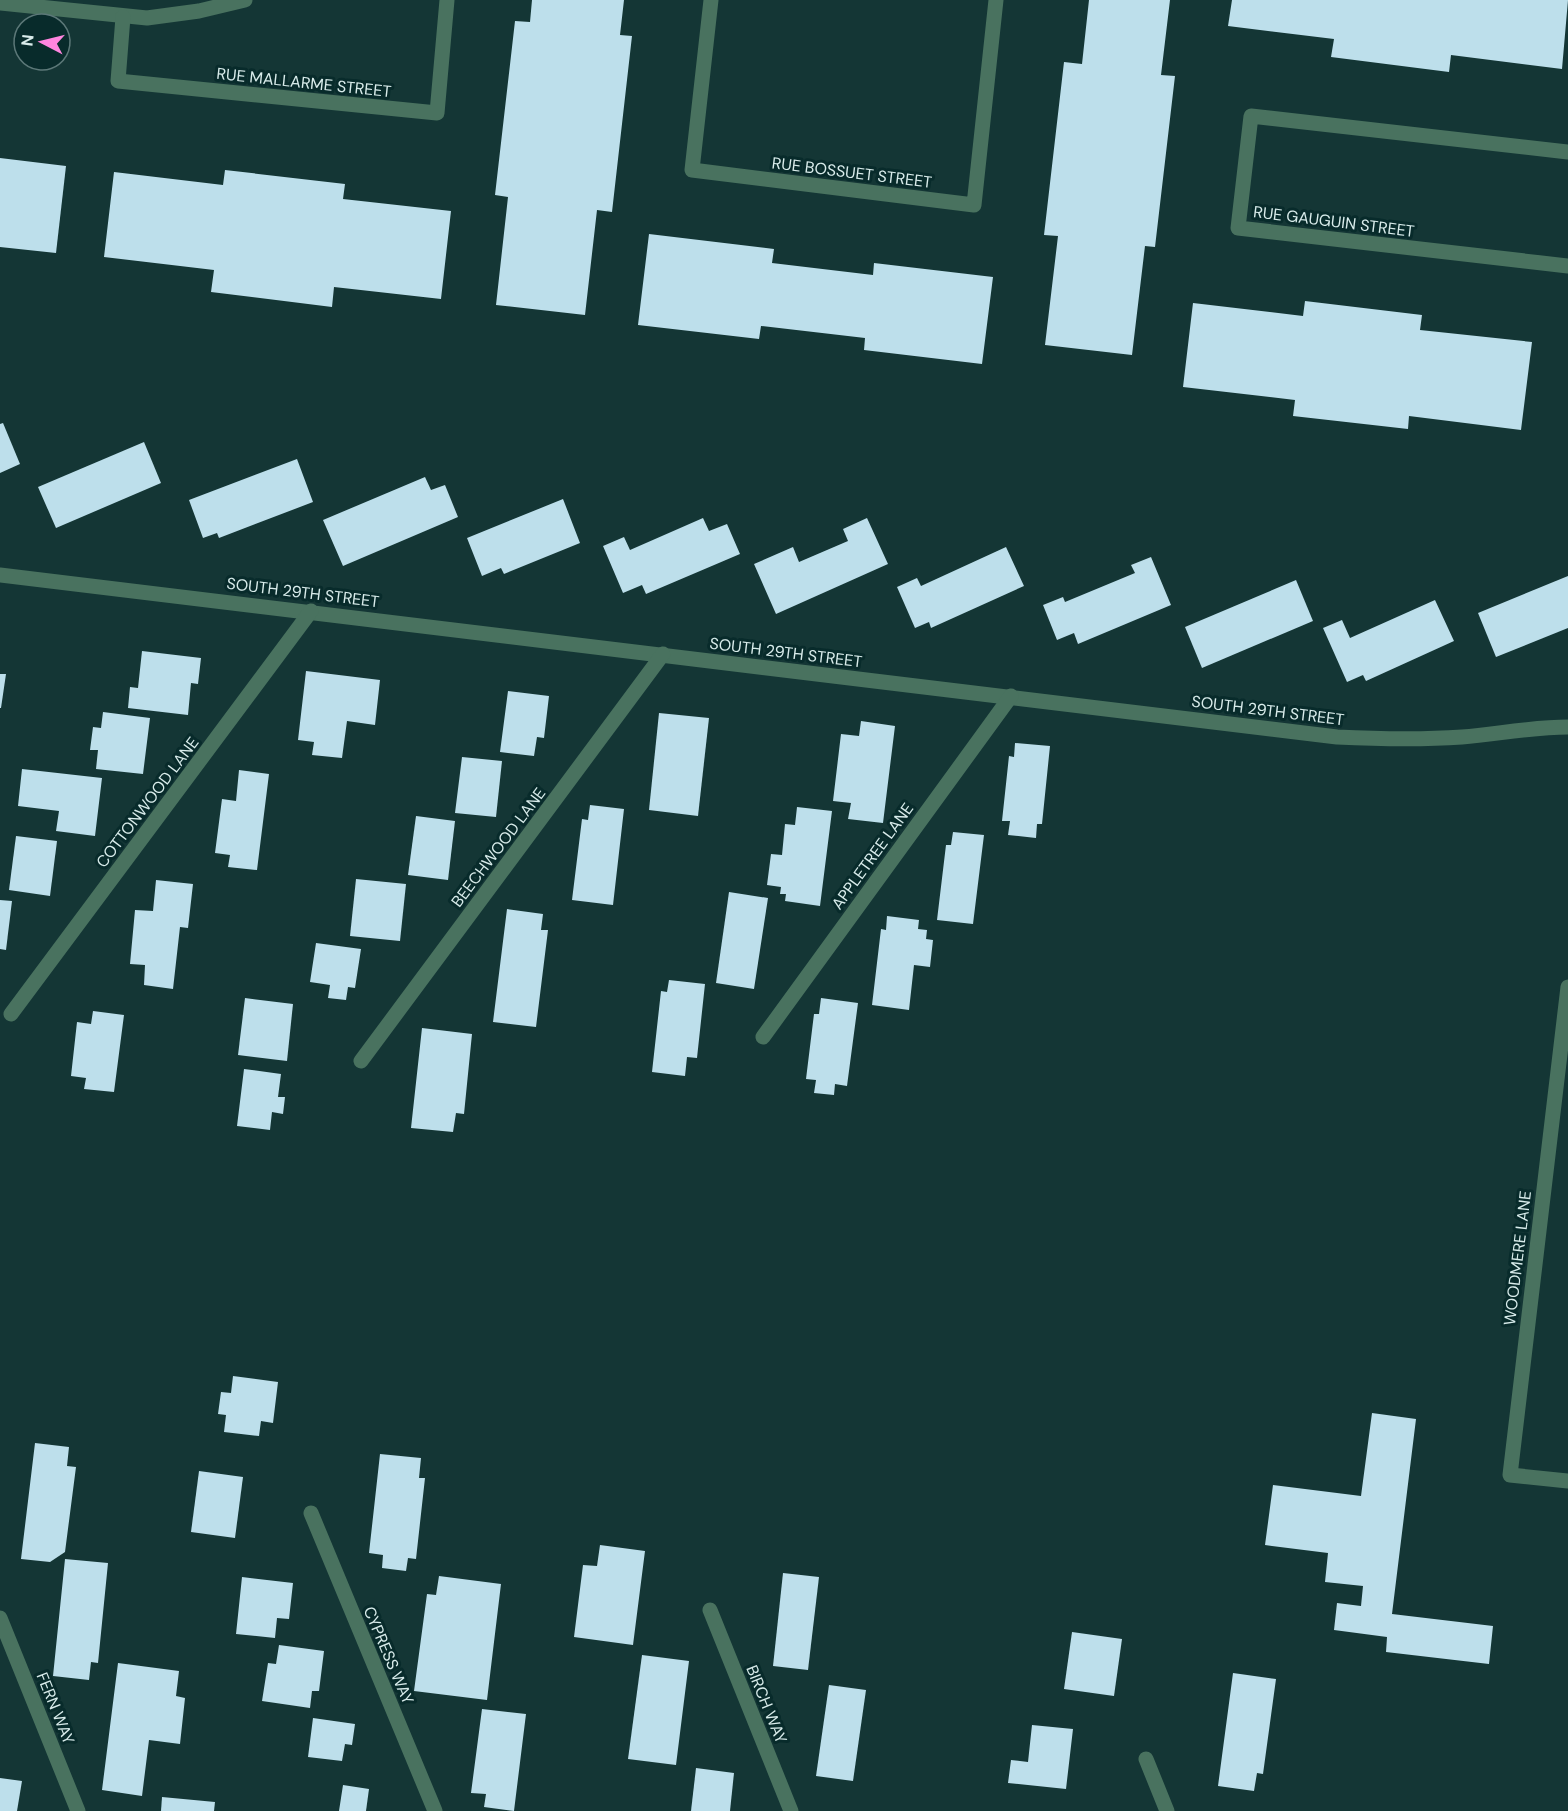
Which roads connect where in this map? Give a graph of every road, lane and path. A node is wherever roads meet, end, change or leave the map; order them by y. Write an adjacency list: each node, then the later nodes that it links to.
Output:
1 (245, 0): 6 (street)
2 (447, 0): 6 (street, RUE MALLARME STREET)
3 (711, 0): 4 (street, RUE BOSSUET STREET)
4 (996, 0)
5 (0, 3): 6 (street)
6 (123, 17)
7 (1568, 152): 8 (street, RUE GAUGUIN STREET)
8 (1568, 266)
9 (0, 575): 10 (street, SOUTH 29TH STREET)
10 (311, 611): 11 (street, SOUTH 29TH STREET); 15 (street, COTTONWOOD LANE)
11 (663, 654): 12 (street, SOUTH 29TH STREET); 17 (street, BEECHWOOD LANE)
12 (1011, 696): 13 (street, SOUTH 29TH STREET); 16 (street, APPLETREE LANE)
13 (1568, 727)
14 (1568, 987): 18 (street, WOODMERE LANE)
15 (11, 1014)
16 (762, 1037)
17 (361, 1061)
18 (1568, 1481)
19 (311, 1513): 24 (street, CYPRESS WAY)
20 (710, 1610): 25 (street, BIRCH WAY)
21 (0, 1618): 23 (street, FERN WAY)
22 (1146, 1759): 26 (street)
23 (78, 1811)
24 (435, 1811)
25 (791, 1811)
26 (1167, 1811)

